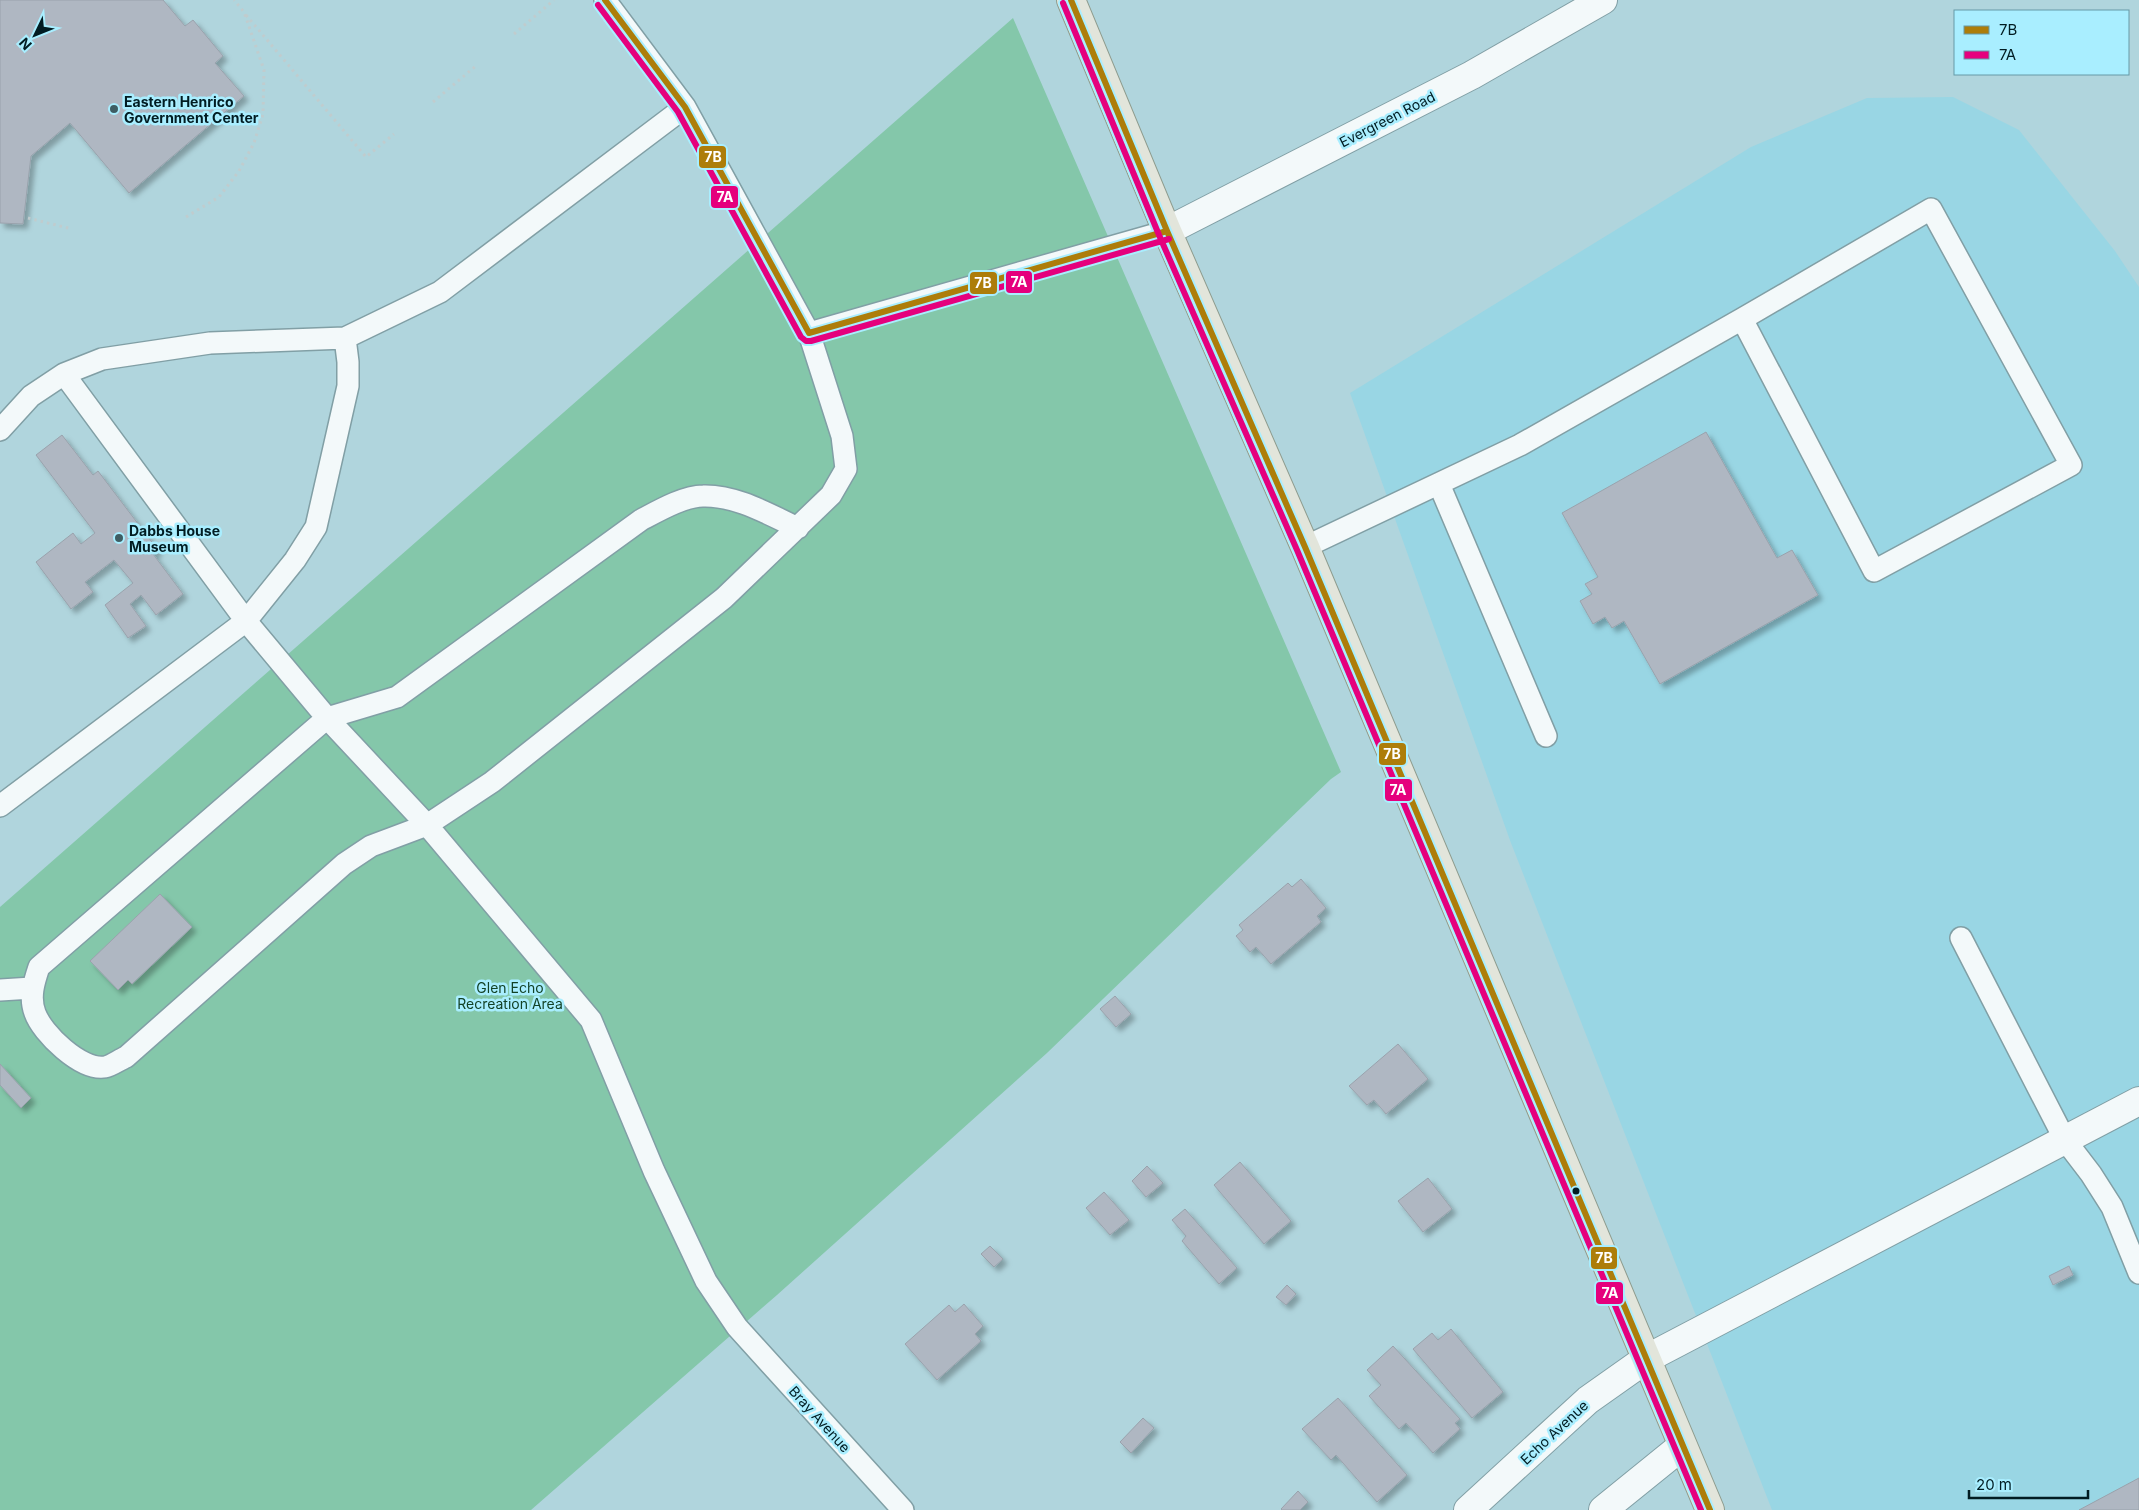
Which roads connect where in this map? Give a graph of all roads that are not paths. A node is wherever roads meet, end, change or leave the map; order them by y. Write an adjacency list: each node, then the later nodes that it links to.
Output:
1 (605, 0): 4 (lane)
2 (1071, 0): 5 (main road)
3 (1603, 0): 5 (street, Evergreen Road)
4 (685, 107): 7 (lane); 8 (lane)
5 (1167, 231): 7 (lane); 13 (main road)
6 (1742, 319): 6 (lane); 11 (lane)
7 (809, 333): 12 (lane)
8 (345, 338): 9 (lane); 14 (lane)
9 (64, 374): 10 (lane); 14 (lane, Bray Avenue)
10 (0, 430)
11 (1439, 484): 13 (lane); 16 (lane)
12 (798, 528): 15 (lane); 18 (lane)
13 (1305, 548): 25 (main road)
14 (246, 621): 15 (lane, Bray Avenue); 17 (lane)
15 (327, 718): 18 (lane, Bray Avenue); 20 (lane)
16 (1546, 736)
17 (0, 806)
18 (427, 825): 20 (lane); 27 (lane, Bray Avenue)
19 (1961, 938): 23 (lane)
20 (32, 988): 21 (lane)
21 (0, 990)
22 (2139, 1101): 23 (street, Echo Avenue)
23 (2065, 1140): 24 (lane); 25 (street, Echo Avenue)
24 (2137, 1264)
25 (1646, 1360): 26 (main road); 28 (street, Echo Avenue)
26 (1682, 1446): 29 (street); 30 (main road)
27 (904, 1510)
28 (1468, 1510)
29 (1603, 1510)
30 (1710, 1510)

